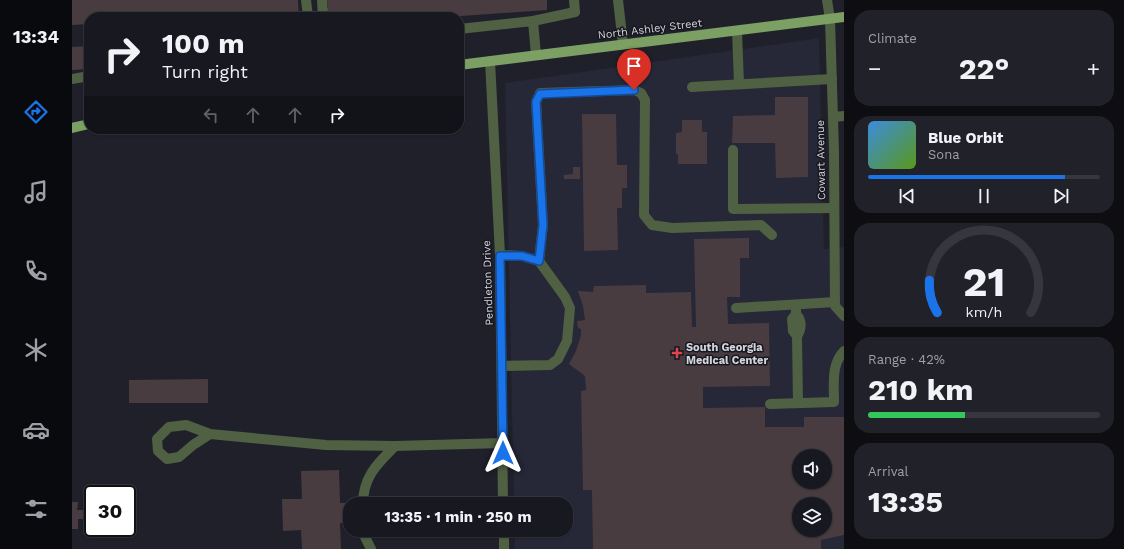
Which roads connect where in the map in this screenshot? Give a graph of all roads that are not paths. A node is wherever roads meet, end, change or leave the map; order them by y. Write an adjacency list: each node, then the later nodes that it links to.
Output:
1 (306, 0): 6 (street)
2 (322, 0): 7 (street)
3 (574, 0): 10 (street)
4 (618, 0): 13 (street)
5 (827, 0): 9 (street, Cowart Avenue)
6 (307, 12)
7 (323, 12)
8 (844, 17): 9 (main road, North Ashley Street)
9 (830, 19): 12 (main road, North Ashley Street); 19 (street, Cowart Avenue)
10 (533, 21): 11 (street); 14 (street)
11 (464, 28)
12 (737, 31): 13 (main road, North Ashley Street); 20 (street)
13 (623, 44): 14 (main road, North Ashley Street)
14 (536, 55): 15 (main road, North Ashley Street)
15 (490, 61): 16 (main road, North Ashley Street); 30 (street, Pendleton Drive)
16 (464, 64)
17 (84, 77): 18 (street)
18 (72, 79)
19 (832, 79): 20 (street); 23 (street, Cowart Avenue)
20 (739, 84): 21 (street)
21 (692, 87)
22 (844, 116): 23 (street)
23 (833, 117): 27 (street, Cowart Avenue)
24 (84, 125): 25 (main road)
25 (72, 128)
26 (733, 150): 27 (street)
27 (834, 208): 29 (street, Cowart Avenue)
28 (772, 235): 31 (street)
29 (839, 252): 32 (street, Cowart Avenue)
30 (500, 256): 31 (street); 37 (street, Pendleton Drive)
31 (539, 261): 37 (street)
32 (835, 302): 34 (street); 35 (street)
33 (736, 308): 34 (street)
34 (796, 309): 38 (street)
35 (844, 316)
36 (844, 350): 39 (street)
37 (502, 366): 42 (street, Pendleton Drive)
38 (798, 403): 39 (street); 40 (street)
39 (839, 403)
40 (770, 404)
41 (210, 434): 41 (street); 43 (street)
42 (503, 442): 43 (street); 45 (street, Pendleton Drive)
43 (395, 446): 44 (street)
44 (364, 497)
45 (503, 497)
46 (365, 537): 48 (street)
47 (504, 537): 49 (street)
48 (371, 549)
49 (504, 549)

